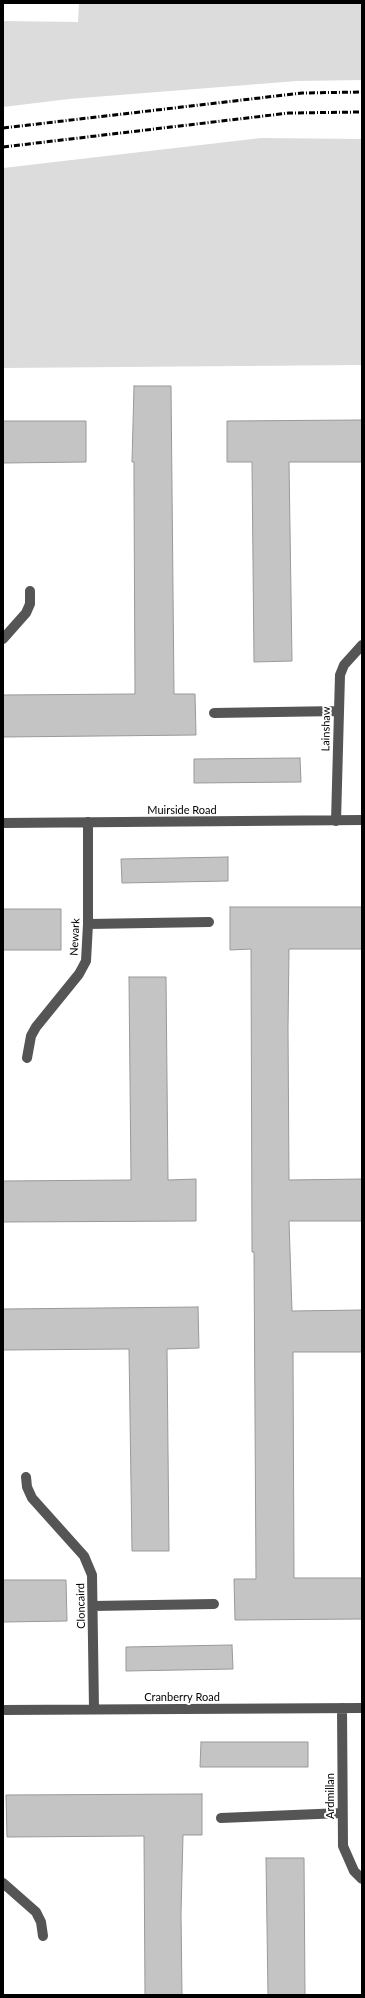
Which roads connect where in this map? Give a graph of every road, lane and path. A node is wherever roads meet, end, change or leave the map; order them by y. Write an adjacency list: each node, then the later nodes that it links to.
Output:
1 (30, 591): 2 (street)
2 (3, 639)
3 (362, 645): 4 (street, Lainshaw)
4 (338, 711): 5 (street); 7 (street, Lainshaw)
5 (214, 713)
6 (362, 820): 7 (street, Muirside Road)
7 (336, 821): 8 (street, Muirside Road)
8 (88, 822): 9 (street, Muirside Road); 11 (street, Newark)
9 (3, 823)
10 (209, 922): 11 (street)
11 (88, 924): 12 (street, Newark)
12 (27, 1058)
13 (26, 1478): 15 (street, Cloncaird)
14 (214, 1604): 15 (street)
15 (93, 1606): 18 (street, Cloncaird)
16 (342, 1708): 17 (street, Cranberry Road); 18 (street, Cranberry Road); 20 (street, Ardmillan)
17 (362, 1708)
18 (94, 1709): 19 (street, Cranberry Road)
19 (3, 1710)
20 (342, 1813): 21 (street); 22 (street, Ardmillan)
21 (221, 1818)
22 (362, 1879)
23 (3, 1883): 24 (street)
24 (43, 1936)

